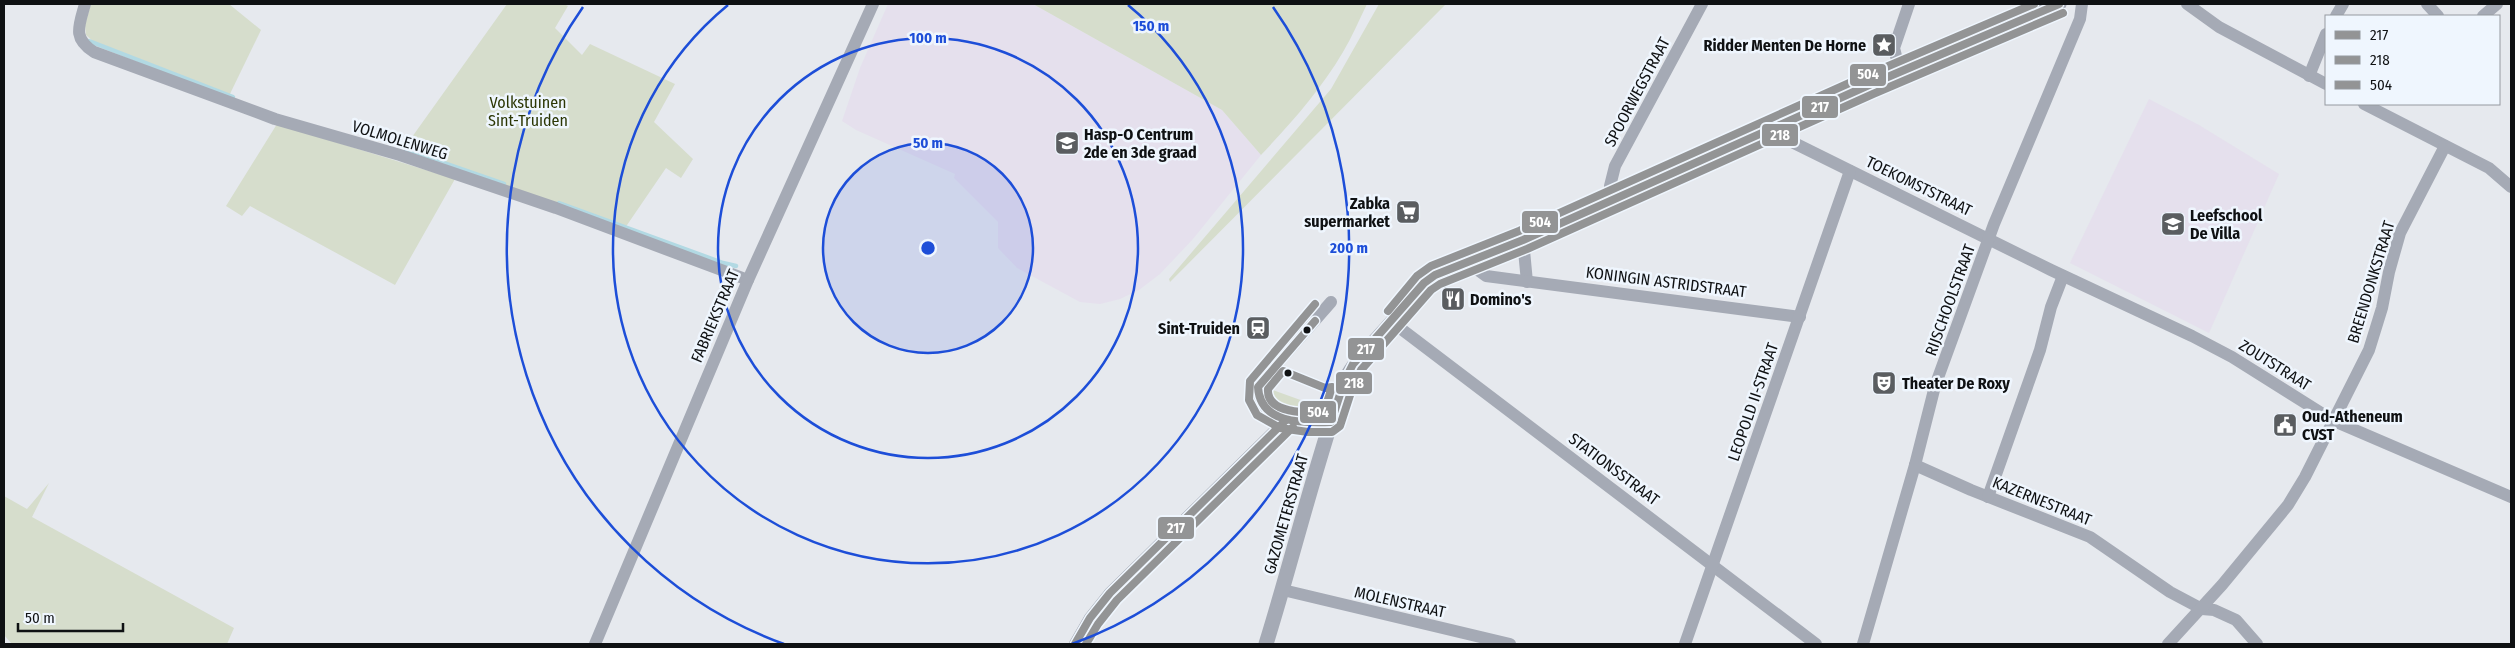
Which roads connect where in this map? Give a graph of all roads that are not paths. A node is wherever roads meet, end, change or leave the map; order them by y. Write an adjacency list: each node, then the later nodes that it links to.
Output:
1 (85, 4): 29 (street, VOLMOLENWEG)
2 (873, 4): 29 (street, FABRIEKSTRAAT)
3 (1702, 4): 23 (street, SPOORWEGSTRAAT)
4 (1909, 4): 15 (street)
5 (2059, 4): 15 (street, GAZOMETERSTRAAT)
6 (2082, 4): 24 (street, RIJSCHOOLSTRAAT)
7 (2187, 4): 16 (street)
8 (2343, 4): 11 (street)
9 (2427, 4): 12 (street)
10 (2497, 4): 13 (street)
11 (2337, 15)
12 (2437, 15)
13 (2483, 15)
14 (2325, 36): 16 (street)
15 (1900, 72): 19 (street, GAZOMETERSTRAAT)
16 (2309, 76): 17 (street)
17 (2325, 84)
18 (2371, 105): 20 (street)
19 (1776, 127): 21 (street, TOEKOMSTSTRAAT); 23 (street, GAZOMETERSTRAAT)
20 (2445, 146): 22 (street); 35 (street, BREENDONKSTRAAT)
21 (1850, 171): 24 (street, TOEKOMSTSTRAAT); 32 (street, LEOPOLD II-STRAAT)
22 (2511, 187)
23 (1614, 198): 25 (street, GAZOMETERSTRAAT)
24 (1989, 238): 27 (street, TOEKOMSTSTRAAT); 37 (street, RIJSCHOOLSTRAAT)
25 (1523, 240): 26 (street, GAZOMETERSTRAAT); 30 (street)
26 (1468, 263): 30 (street, KONINGIN ASTRIDSTRAAT); 33 (street, GAZOMETERSTRAAT)
27 (2050, 270): 28 (street, ZOUTSTRAAT)
28 (2063, 276): 35 (street, ZOUTSTRAAT); 38 (street)
29 (748, 280): 43 (street, FABRIEKSTRAAT)
30 (1527, 282): 32 (street, KONINGIN ASTRIDSTRAAT)
31 (1331, 302): 34 (street)
32 (1800, 317): 40 (street, LEOPOLD II-STRAAT)
33 (1392, 322): 36 (street, GAZOMETERSTRAAT); 40 (street, STATIONSSTRAAT)
34 (1286, 420): 36 (street); 44 (street)
35 (2334, 421): 39 (street, ZOUTSTRAAT); 42 (street, BREENDONKSTRAAT)
36 (1331, 422): 41 (street, GAZOMETERSTRAAT)
37 (1915, 465): 38 (street, KAZERNESTRAAT); 49 (street, RIJSCHOOLSTRAAT)
38 (1988, 497): 42 (street, KAZERNESTRAAT)
39 (2511, 497)
40 (1713, 564): 47 (street, LEOPOLD II-STRAAT); 48 (street, STATIONSSTRAAT)
41 (1283, 590): 45 (street, GAZOMETERSTRAAT); 46 (street, MOLENSTRAAT)
42 (2202, 608): 50 (street, BREENDONKSTRAAT); 51 (street, KAZERNESTRAAT)
43 (595, 644)
44 (1075, 644)
45 (1266, 644)
46 (1510, 644)
47 (1685, 644)
48 (1816, 644)
49 (1863, 644)
50 (2168, 644)
51 (2257, 644)

